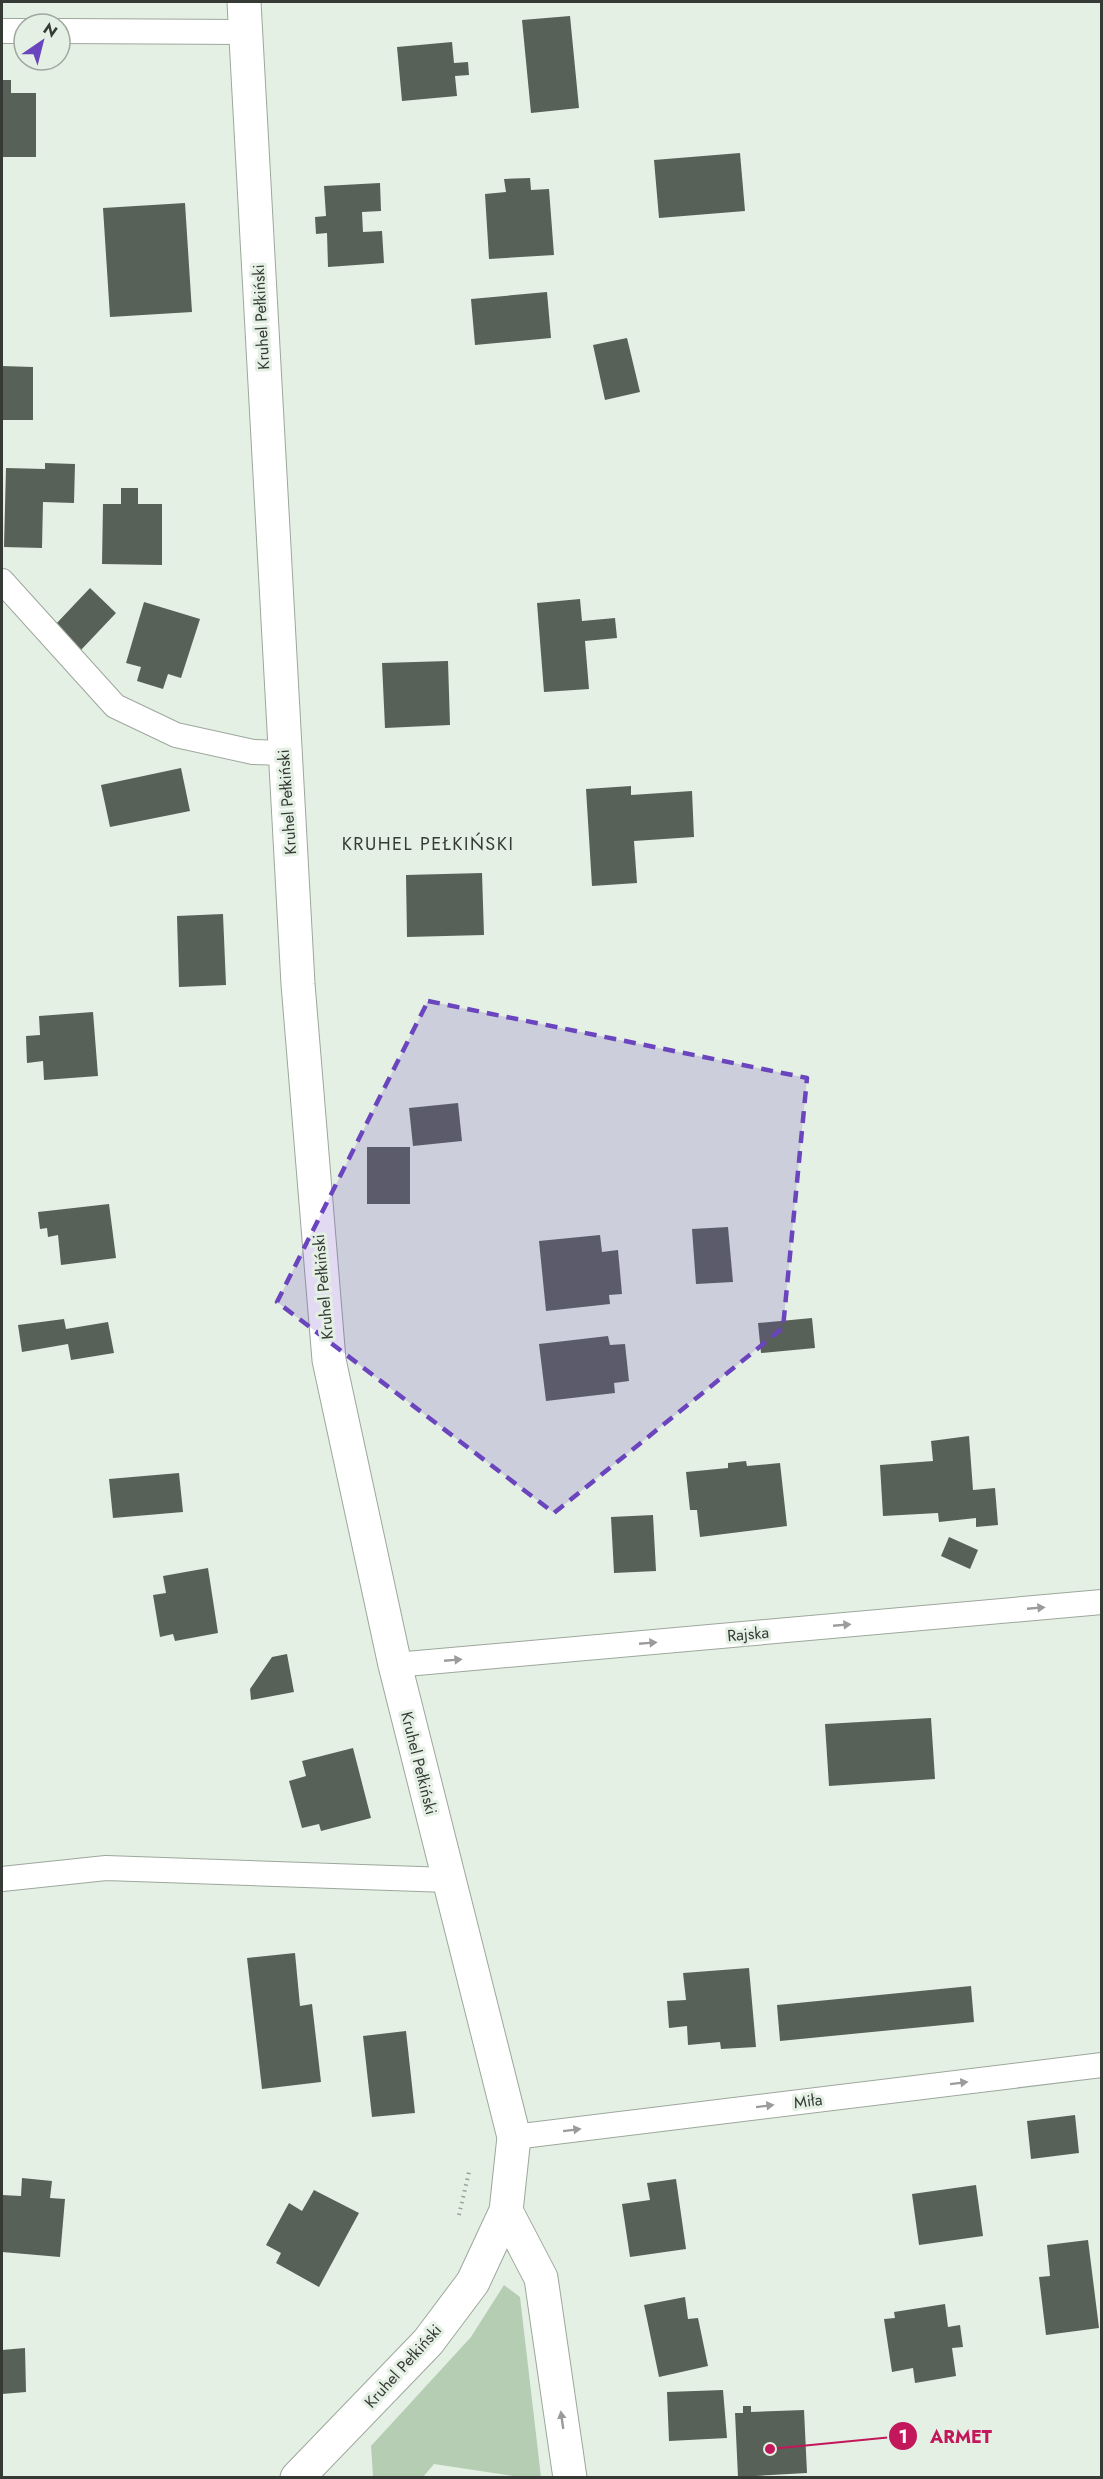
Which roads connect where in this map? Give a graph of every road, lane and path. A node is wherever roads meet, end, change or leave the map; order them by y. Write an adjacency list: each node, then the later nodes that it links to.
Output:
1 (245, 16): 2 (lane); 4 (main road, Kruhel Pełkiński)
2 (72, 30)
3 (2, 581): 4 (lane)
4 (284, 753): 6 (main road, Kruhel Pełkiński)
5 (1101, 1602): 6 (lane, Rajska, one-way to 5)
6 (395, 1665): 8 (main road, Kruhel Pełkiński)
7 (2, 1880): 8 (lane)
8 (448, 1880): 10 (main road, Kruhel Pełkiński)
9 (1101, 2065): 10 (lane, Miła, one-way to 9)
10 (514, 2137): 11 (main road, Kruhel Pełkiński)
11 (506, 2211): 12 (main road, Kruhel Pełkiński); 13 (main road, one-way to 11)
12 (297, 2478)
13 (570, 2478)

